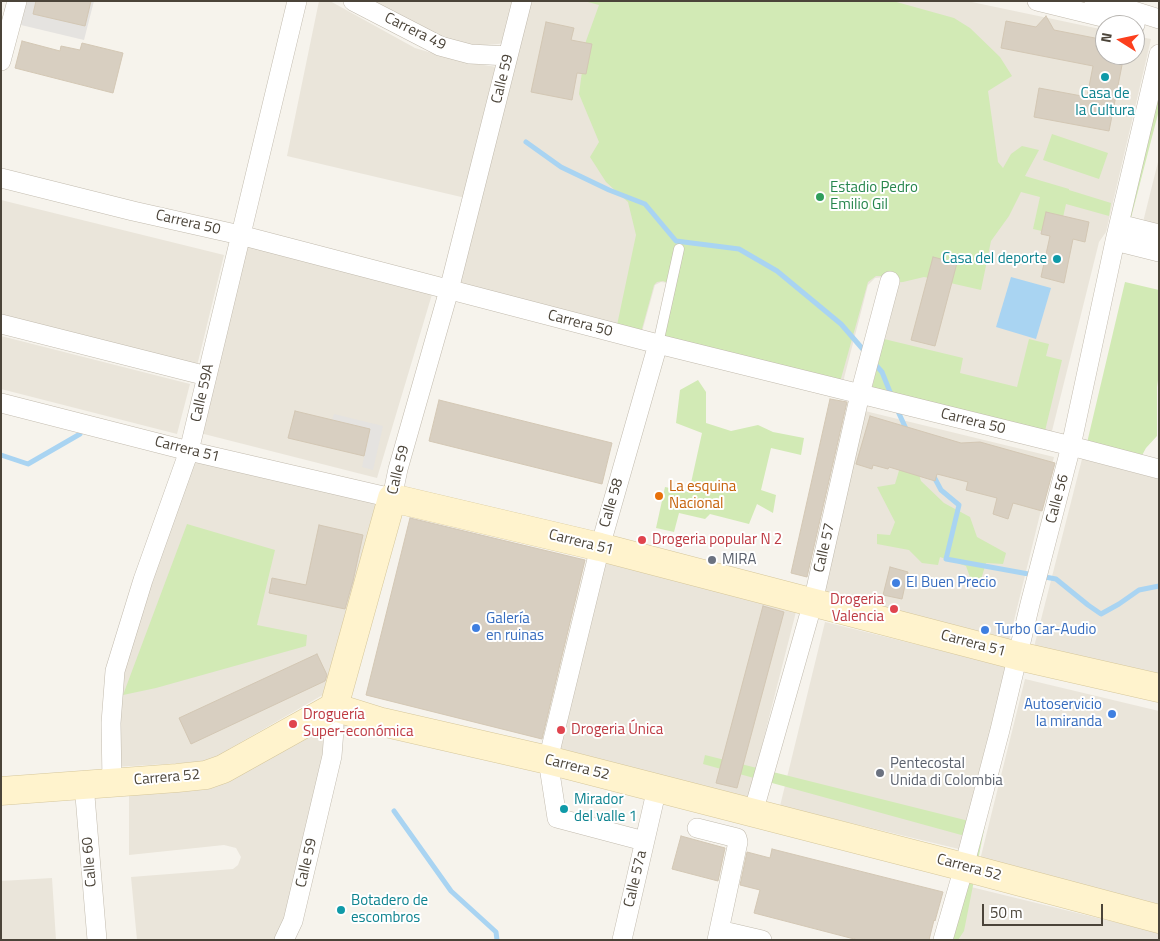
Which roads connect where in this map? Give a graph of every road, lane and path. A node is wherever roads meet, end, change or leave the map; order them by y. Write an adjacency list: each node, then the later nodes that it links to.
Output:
1 (17, 1): 12 (street)
2 (296, 1): 17 (street, Calle 59A)
3 (353, 1): 11 (street, Carrera 49)
4 (522, 1): 11 (street, Calle 59)
5 (1037, 1): 7 (street)
6 (1094, 1): 8 (street)
7 (1095, 15)
8 (1157, 17): 9 (street)
9 (1145, 21)
10 (1159, 54): 15 (street, Calle 56)
11 (508, 56): 21 (street, Calle 59)
12 (1, 61)
13 (1159, 99): 15 (street, Calle 56)
14 (1, 178): 17 (street, Carrera 50)
15 (1121, 233): 16 (street); 19 (street); 27 (street, Calle 56)
16 (1159, 234)
17 (240, 235): 21 (street, Carrera 50); 24 (street, Calle 59A)
18 (680, 249): 23 (lane, Calle 58)
19 (1159, 252)
20 (890, 281): 25 (street, Calle 57)
21 (449, 290): 23 (street, Carrera 50); 30 (street, Calle 59)
22 (1, 324): 24 (street)
23 (658, 344): 25 (street, Carrera 50); 31 (street, Calle 58)
24 (207, 376): 28 (street, Calle 59A)
25 (860, 394): 27 (street, Carrera 50); 32 (street, Calle 57)
26 (1, 403): 28 (street, Carrera 51)
27 (1071, 446): 29 (street, Carrera 50); 33 (street, Calle 56)
28 (189, 451): 30 (street, Carrera 51); 37 (street, Calle 59A)
29 (1159, 469)
30 (392, 498): 31 (main road, Carrera 51); 35 (main road, Calle 59)
31 (600, 547): 32 (main road, Carrera 51); 36 (street, Calle 58)
32 (813, 602): 33 (main road, Carrera 51); 41 (street, Calle 57)
33 (1018, 656): 34 (main road, Carrera 51); 44 (street, Calle 56)
34 (1159, 688)
35 (334, 707): 36 (main road, Carrera 52); 37 (main road, Carrera 52); 48 (street, Calle 59)
36 (548, 760): 39 (main road, Carrera 52); 43 (street, Calle 58)
37 (112, 782): 38 (main road, Carrera 52)
38 (84, 784): 40 (main road, Carrera 52); 47 (street, Calle 60)
39 (657, 788): 41 (main road, Carrera 52); 43 (street, Calle 57a)
40 (1, 790)
41 (752, 813): 44 (main road, Carrera 52)
42 (697, 828): 46 (street)
43 (644, 841): 49 (street, Calle 57a)
44 (964, 866): 45 (main road, Carrera 52); 51 (street, Calle 56)
45 (1159, 919)
46 (718, 935): 50 (street)
47 (97, 940)
48 (284, 940)
49 (622, 940)
50 (762, 940)
51 (943, 940)

